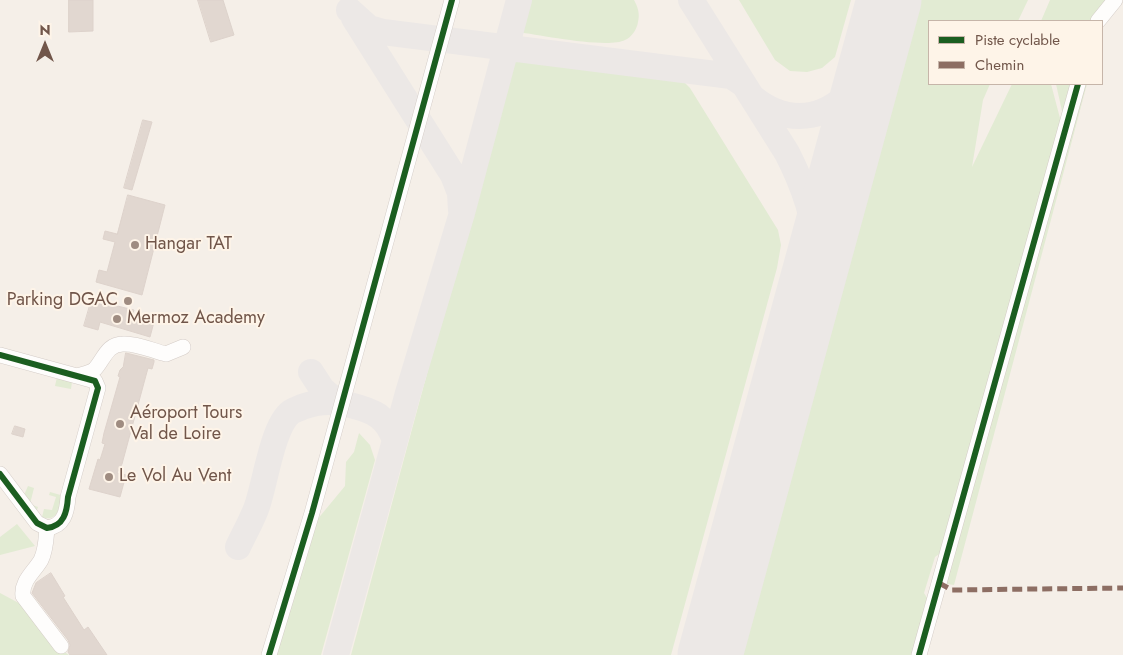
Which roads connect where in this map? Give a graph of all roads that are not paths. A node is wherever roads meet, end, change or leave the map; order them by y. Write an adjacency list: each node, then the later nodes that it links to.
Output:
1 (452, 0): 11 (street)
2 (1115, 0): 3 (street)
3 (1099, 20)
4 (1078, 85): 12 (street)
5 (183, 347): 7 (street)
6 (0, 355): 7 (street)
7 (77, 376): 9 (street)
8 (0, 474): 9 (street)
9 (48, 528): 10 (street)
10 (60, 646)
11 (269, 655)
12 (919, 655)

